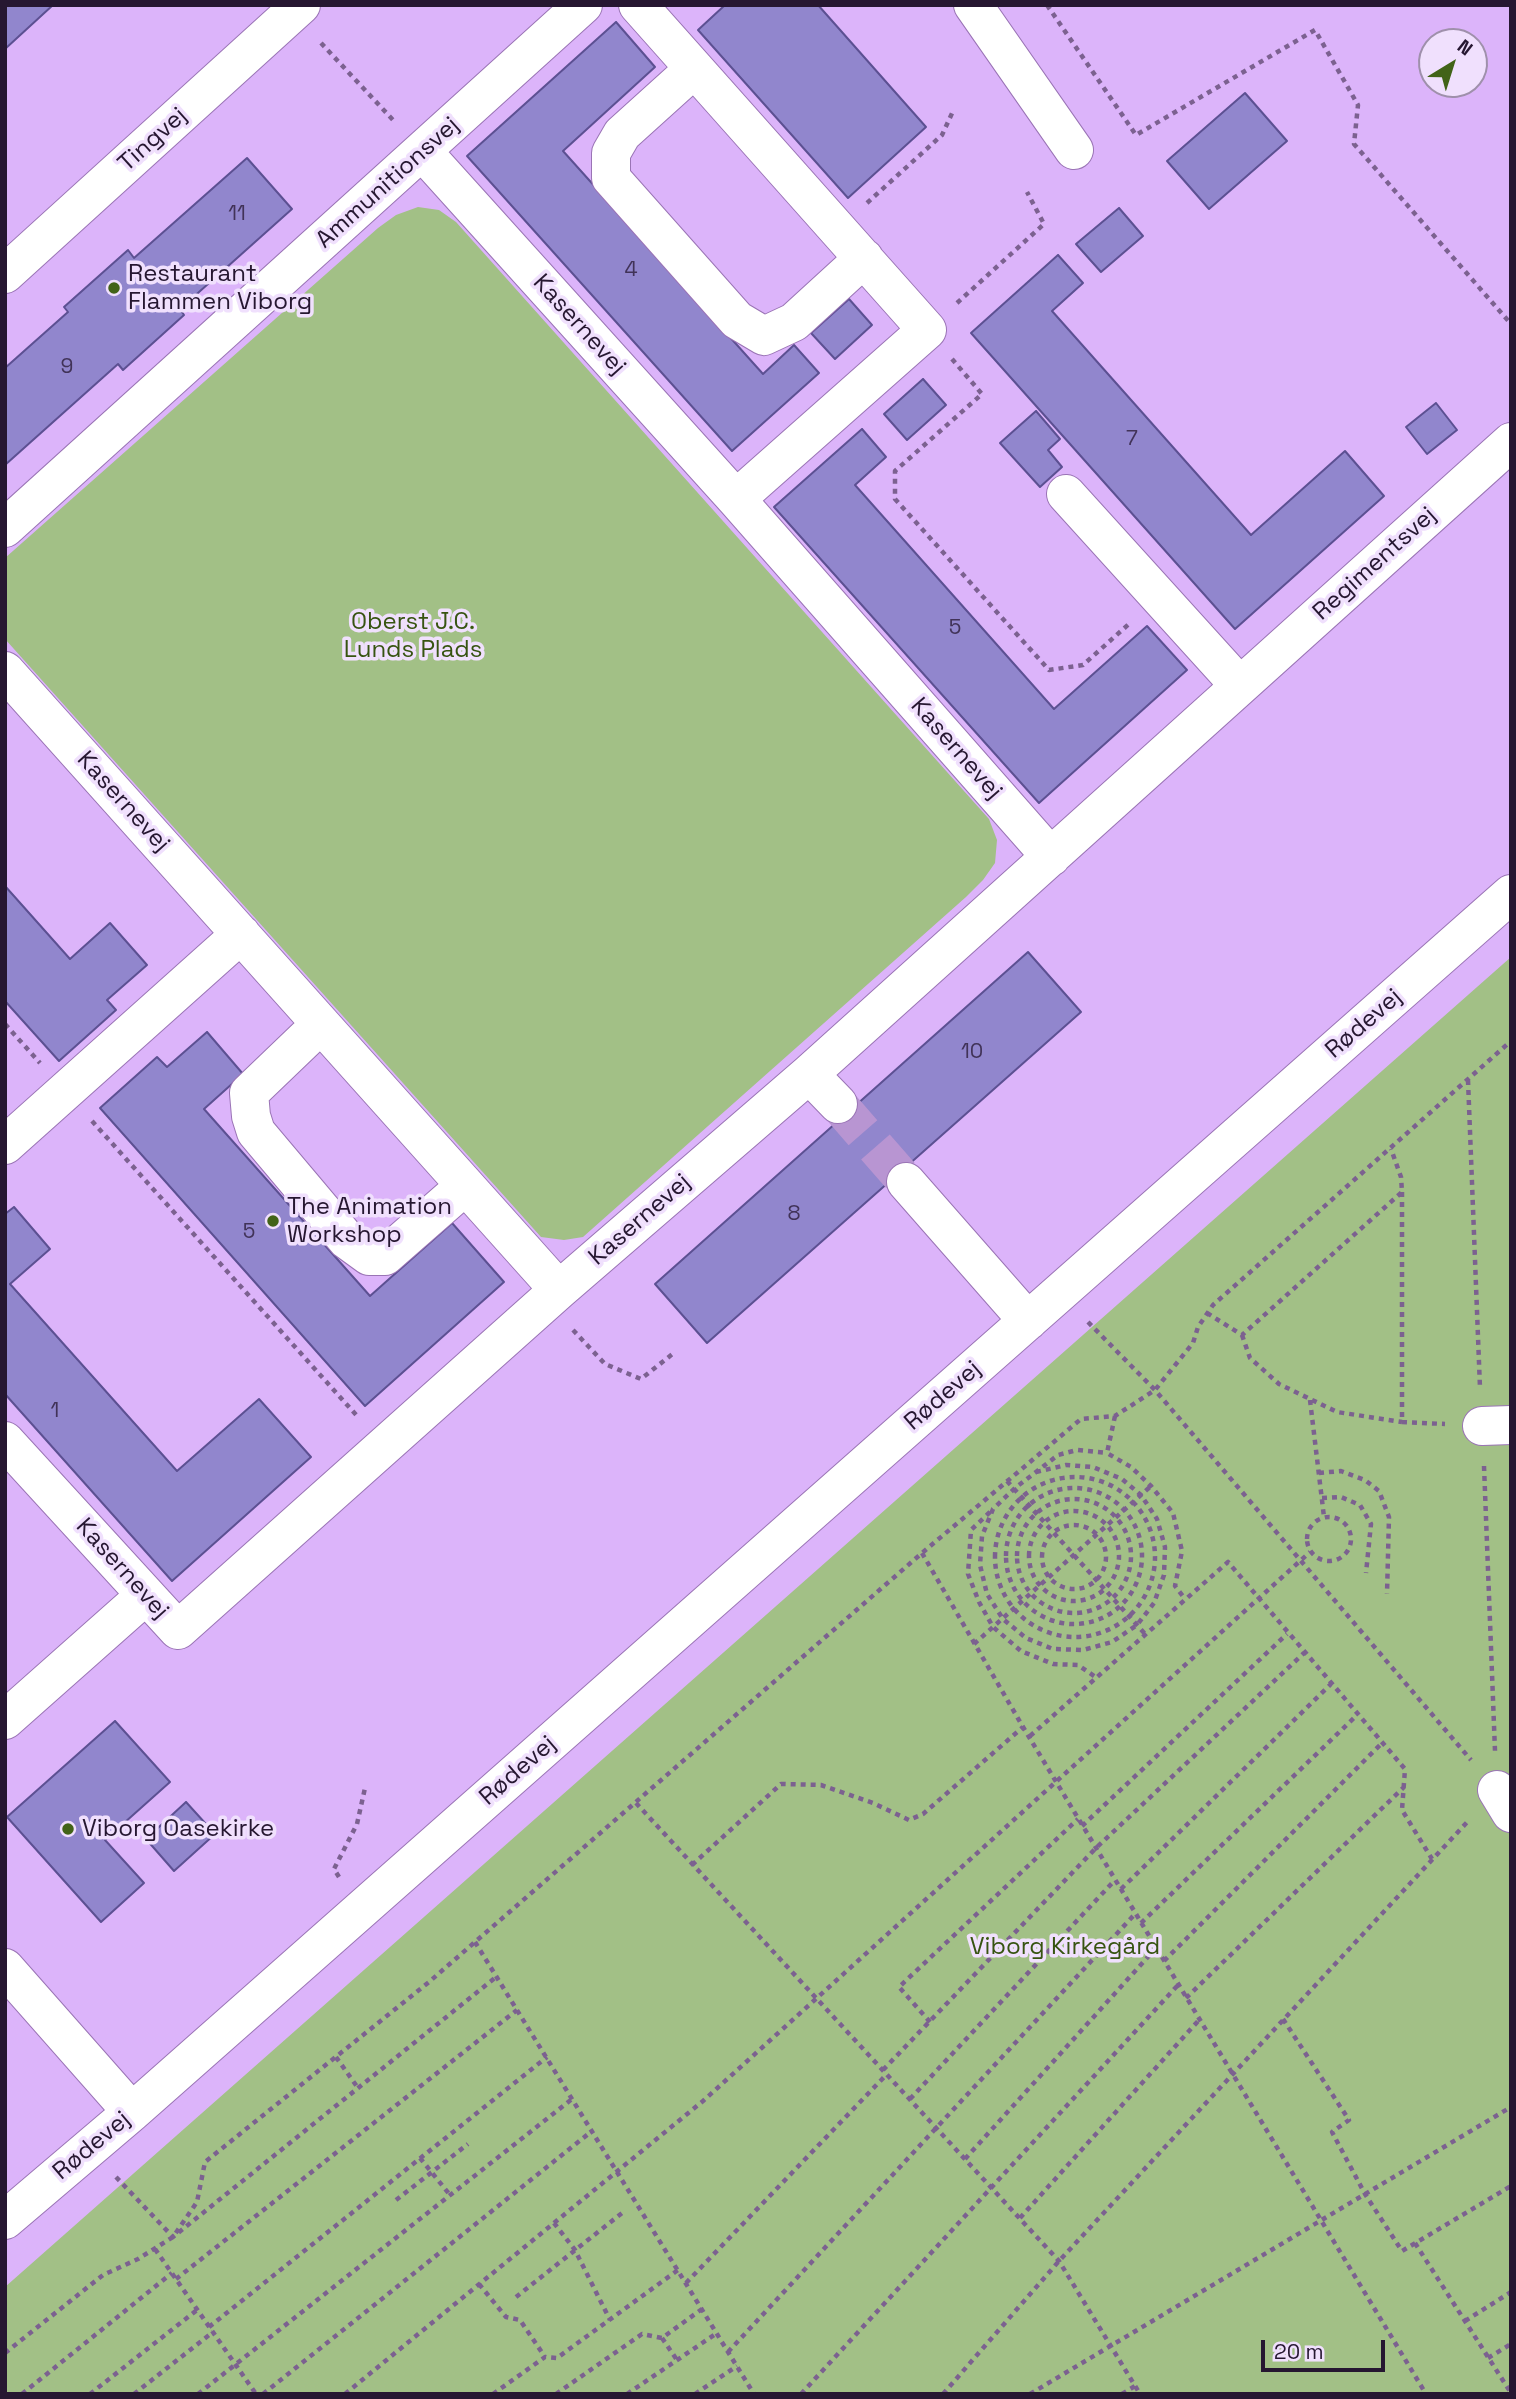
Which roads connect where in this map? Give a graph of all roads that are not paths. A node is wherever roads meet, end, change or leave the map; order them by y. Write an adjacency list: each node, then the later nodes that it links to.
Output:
1 (583, 5): 7 (street, Ammunitionsvej)
2 (638, 5): 5 (street)
3 (973, 5): 6 (street)
4 (297, 9): 9 (street, Tingvej)
5 (694, 68): 8 (street); 8 (street)
6 (1074, 150)
7 (423, 152): 12 (street, Kasernevej); 13 (street, Ammunitionsvej)
8 (864, 258): 12 (street)
9 (5, 274)
10 (1511, 442): 15 (street, Regimentsvej)
11 (1066, 494): 15 (street)
12 (736, 499): 16 (street, Kasernevej)
13 (5, 528)
14 (5, 671): 18 (street, Kasernevej)
15 (1240, 687): 16 (street, Regimentsvej)
16 (1051, 857): 20 (street, Kasernevej)
17 (1511, 894): 26 (street, Rødevej)
18 (241, 934): 19 (street, Kasernevej); 22 (street)
19 (321, 1024): 24 (street, Kasernevej); 24 (street)
20 (809, 1074): 21 (street); 25 (street, Kasernevej)
21 (838, 1104)
22 (5, 1145)
23 (906, 1182): 26 (street)
24 (466, 1186): 25 (street, Kasernevej)
25 (552, 1296): 28 (street, Kasernevej)
26 (1028, 1321): 31 (street, Rødevej)
27 (5, 1441): 28 (street, Kasernevej)
28 (146, 1595): 29 (street)
29 (5, 1720)
30 (5, 1968): 31 (street)
31 (132, 2112): 32 (street, Rødevej)
32 (5, 2220)

